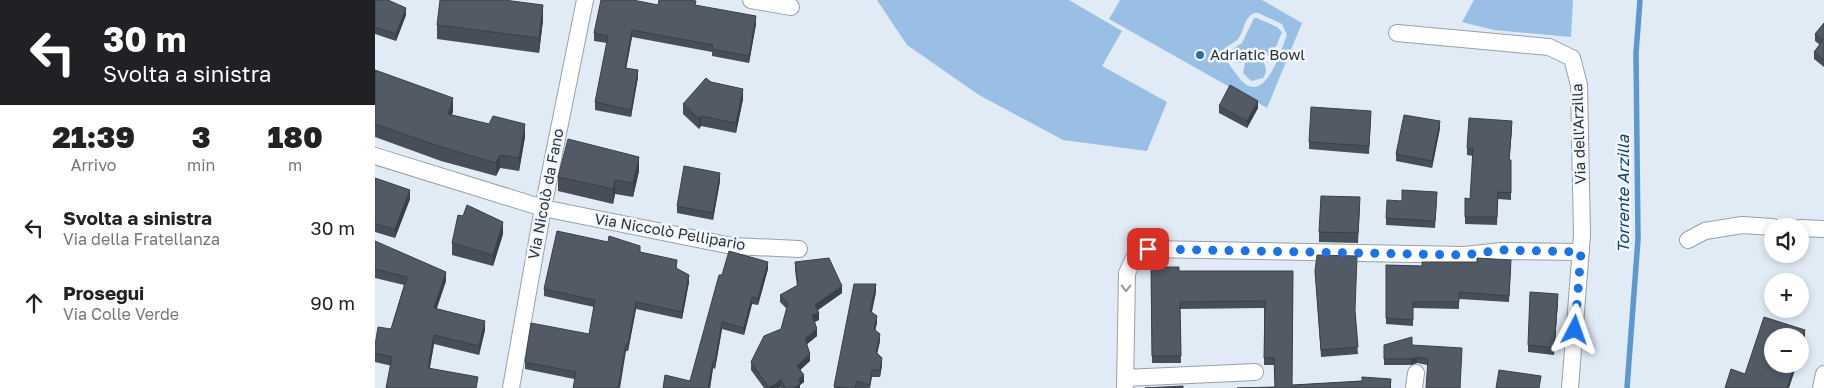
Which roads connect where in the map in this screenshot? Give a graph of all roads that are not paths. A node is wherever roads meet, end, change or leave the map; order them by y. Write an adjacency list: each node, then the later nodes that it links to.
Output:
1 (585, 0): 6 (street, Via Nicolò da Fano)
2 (751, 0): 3 (street)
3 (791, 7)
4 (1397, 33): 12 (street, Via dell'Arzilla)
5 (375, 156): 6 (street, Via Niccolò Pellipario)
6 (543, 208): 11 (street, Via Niccolò Pellipario); 16 (street, Via Nicolò da Fano)
7 (1764, 226): 10 (street)
8 (1809, 228): 9 (street)
9 (1824, 229)
10 (1688, 240)
11 (799, 249)
12 (1581, 252): 15 (street, one-way to 15); 17 (street, Via dell'Arzilla)
13 (1255, 372): 15 (street)
14 (1824, 374): 18 (street)
15 (1125, 383)
16 (511, 388)
17 (1570, 388)
18 (1821, 388)

